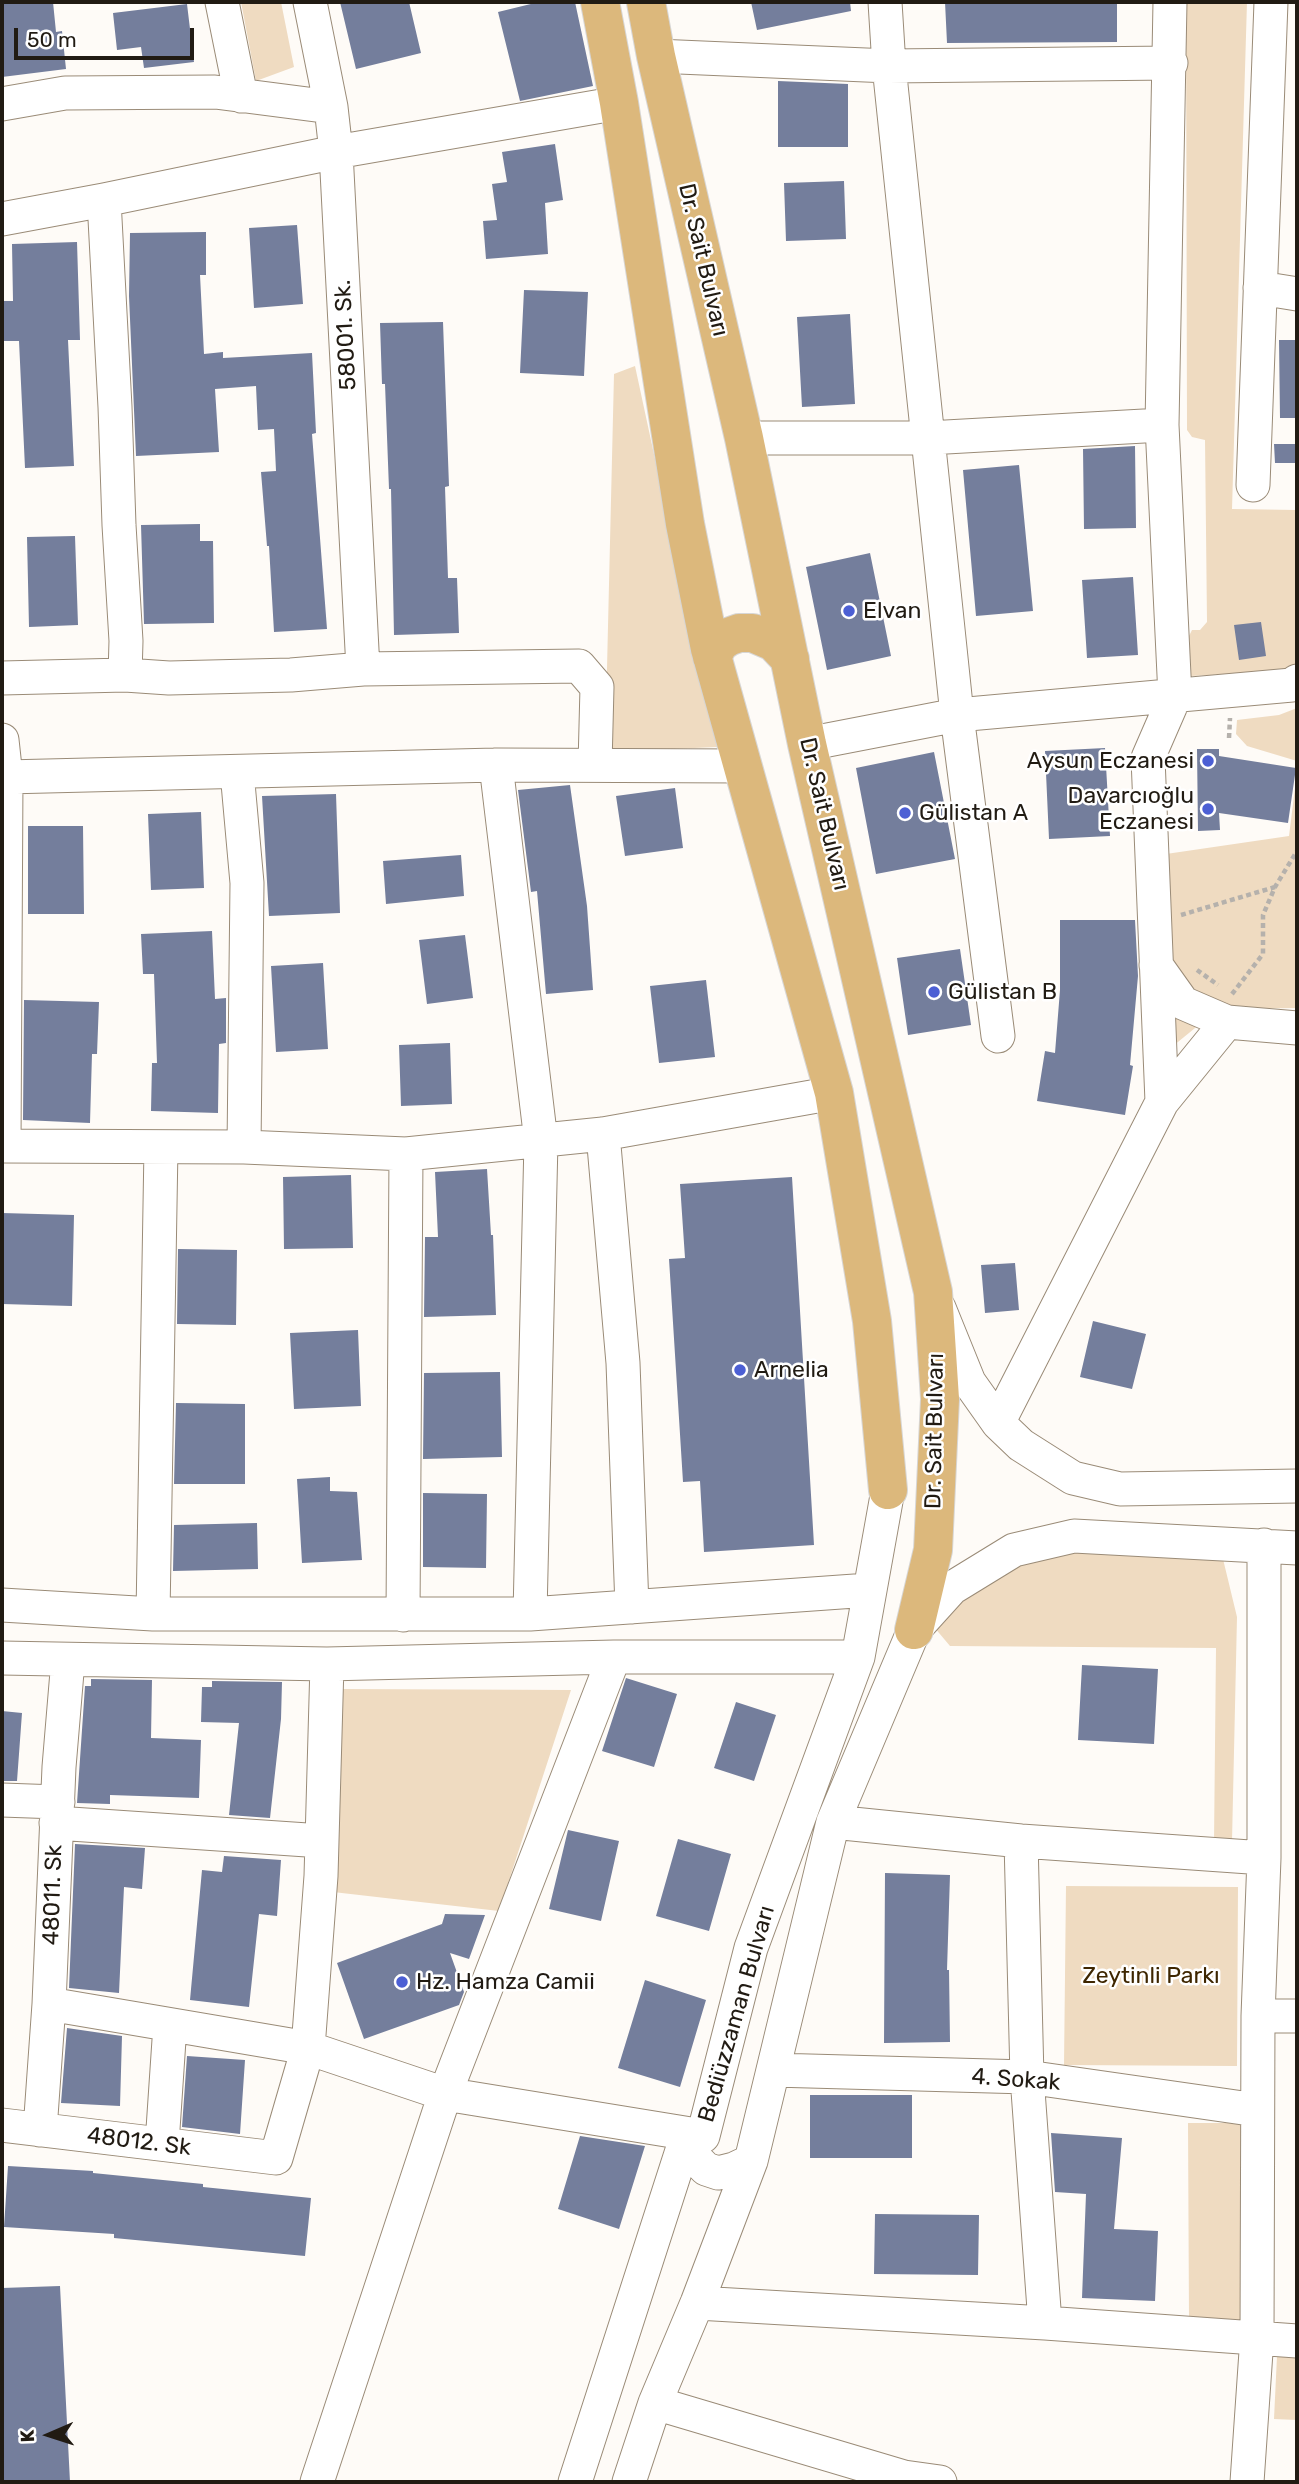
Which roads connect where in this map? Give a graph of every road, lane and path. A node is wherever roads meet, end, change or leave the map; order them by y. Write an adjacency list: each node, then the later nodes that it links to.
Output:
1 (222, 2): 11 (street)
2 (310, 2): 14 (street, 58001. Sk.)
3 (600, 2): 12 (main road, Dr. Sait Bulvarı)
4 (646, 2): 8 (main road, Dr. Sait Bulvarı)
5 (885, 2): 10 (street)
6 (1170, 2): 9 (street)
7 (1280, 5): 18 (street)
8 (656, 56): 10 (street); 21 (main road, Dr. Sait Bulvarı)
9 (1171, 62): 10 (street); 20 (street)
10 (889, 66): 22 (street)
11 (241, 96): 13 (street); 14 (street)
12 (619, 103): 15 (street); 24 (main road, Dr. Sait Bulvarı)
13 (2, 104)
14 (331, 107): 15 (street, 58001. Sk.)
15 (336, 152): 16 (street); 26 (street, 58001. Sk.)
16 (104, 200): 17 (street); 27 (street)
17 (2, 219)
18 (1260, 288): 19 (street); 23 (street)
19 (1297, 294)
20 (1162, 425): 22 (street); 30 (street)
21 (744, 438): 22 (street); 25 (main road, Dr. Sait Bulvarı)
22 (928, 438): 31 (street)
23 (1252, 485)
24 (712, 657): 25 (main road); 36 (main road, Dr. Sait Bulvarı)
25 (790, 659): 33 (main road, Dr. Sait Bulvarı)
26 (363, 669): 27 (street); 35 (street)
27 (125, 675): 28 (street)
28 (2, 678)
29 (1297, 681): 30 (street)
30 (1175, 696): 31 (street); 42 (street)
31 (957, 715): 33 (street); 47 (street)
32 (2, 740): 38 (street)
33 (807, 744): 56 (main road, Dr. Sait Bulvarı)
34 (496, 765): 35 (street); 37 (street); 51 (street)
35 (595, 765): 36 (street)
36 (744, 766): 48 (main road, Dr. Sait Bulvarı)
37 (237, 772): 38 (street); 54 (street)
38 (6, 778): 52 (street)
39 (1297, 851): 40 (path)
40 (1275, 887): 41 (path); 45 (path)
41 (1181, 903)
42 (1156, 965): 45 (street); 49 (street)
43 (1194, 966): 45 (path)
44 (1246, 995): 45 (path)
45 (1230, 1008): 46 (street); 49 (street)
46 (1297, 1028)
47 (998, 1036)
48 (834, 1093): 50 (street); 59 (main road, Dr. Sait Bulvarı)
49 (1162, 1102): 57 (street)
50 (603, 1134): 51 (street); 64 (street)
51 (541, 1141): 55 (street); 66 (street)
52 (3, 1146): 53 (street)
53 (160, 1147): 54 (street); 65 (street)
54 (244, 1147): 55 (street)
55 (407, 1154): 67 (street)
56 (933, 1293): 57 (street); 68 (main road, Dr. Sait Bulvarı)
57 (998, 1423): 58 (street)
58 (1297, 1486)
59 (888, 1490): 62 (street, Bediüzzaman Bulvarı)
60 (1264, 1545): 61 (street, Bediüzzaman Bulvarı); 68 (street, Bediüzzaman Bulvarı); 79 (street)
61 (1297, 1548)
62 (869, 1590): 64 (street); 70 (street, Bediüzzaman Bulvarı)
63 (2, 1605): 65 (street)
64 (632, 1606): 66 (street)
65 (153, 1614): 67 (street)
66 (530, 1614): 67 (street)
67 (403, 1615)
68 (914, 1630): 76 (street, Bediüzzaman Bulvarı)
69 (614, 1657): 70 (street); 73 (street); 87 (street)
70 (858, 1657): 91 (street, Bediüzzaman Bulvarı)
71 (2, 1658): 72 (street)
72 (68, 1660): 73 (street); 75 (street, 48011. Sk)
73 (327, 1664): 77 (street)
74 (2, 1800): 75 (street)
75 (57, 1813): 77 (street); 80 (street, 48011. Sk)
76 (834, 1822): 78 (street); 85 (street, Bediüzzaman Bulvarı)
77 (322, 1841): 84 (street)
78 (1021, 1841): 79 (street); 86 (street)
79 (1264, 1858): 81 (street)
80 (49, 2004): 83 (street); 90 (street, 48011. Sk)
81 (1258, 2016): 82 (street); 88 (street)
82 (1297, 2016)
83 (170, 2025): 84 (street); 92 (street)
84 (308, 2048): 87 (street); 92 (street, 48012. Sk)
85 (774, 2070): 86 (street, 4. Sokak); 93 (street, Bediüzzaman Bulvarı)
86 (1027, 2077): 88 (street, 4. Sokak); 95 (street)
87 (444, 2094): 91 (street); 100 (street)
88 (1257, 2110): 96 (street)
89 (2, 2126): 90 (street, 48012. Sk)
90 (40, 2130): 92 (street, 48012. Sk)
91 (694, 2137): 93 (street); 101 (street, Bediüzzaman Bulvarı)
92 (162, 2144)
93 (751, 2161): 94 (street, Bediüzzaman Bulvarı)
94 (697, 2303): 95 (street); 98 (street, Bediüzzaman Bulvarı)
95 (1045, 2323): 96 (street)
96 (1257, 2337): 97 (street); 104 (street)
97 (1297, 2341)
98 (655, 2403): 99 (street); 102 (street, Bediüzzaman Bulvarı)
99 (903, 2479): 103 (street)
100 (317, 2482)
101 (575, 2482)
102 (629, 2482)
103 (940, 2482)
104 (1247, 2482)

